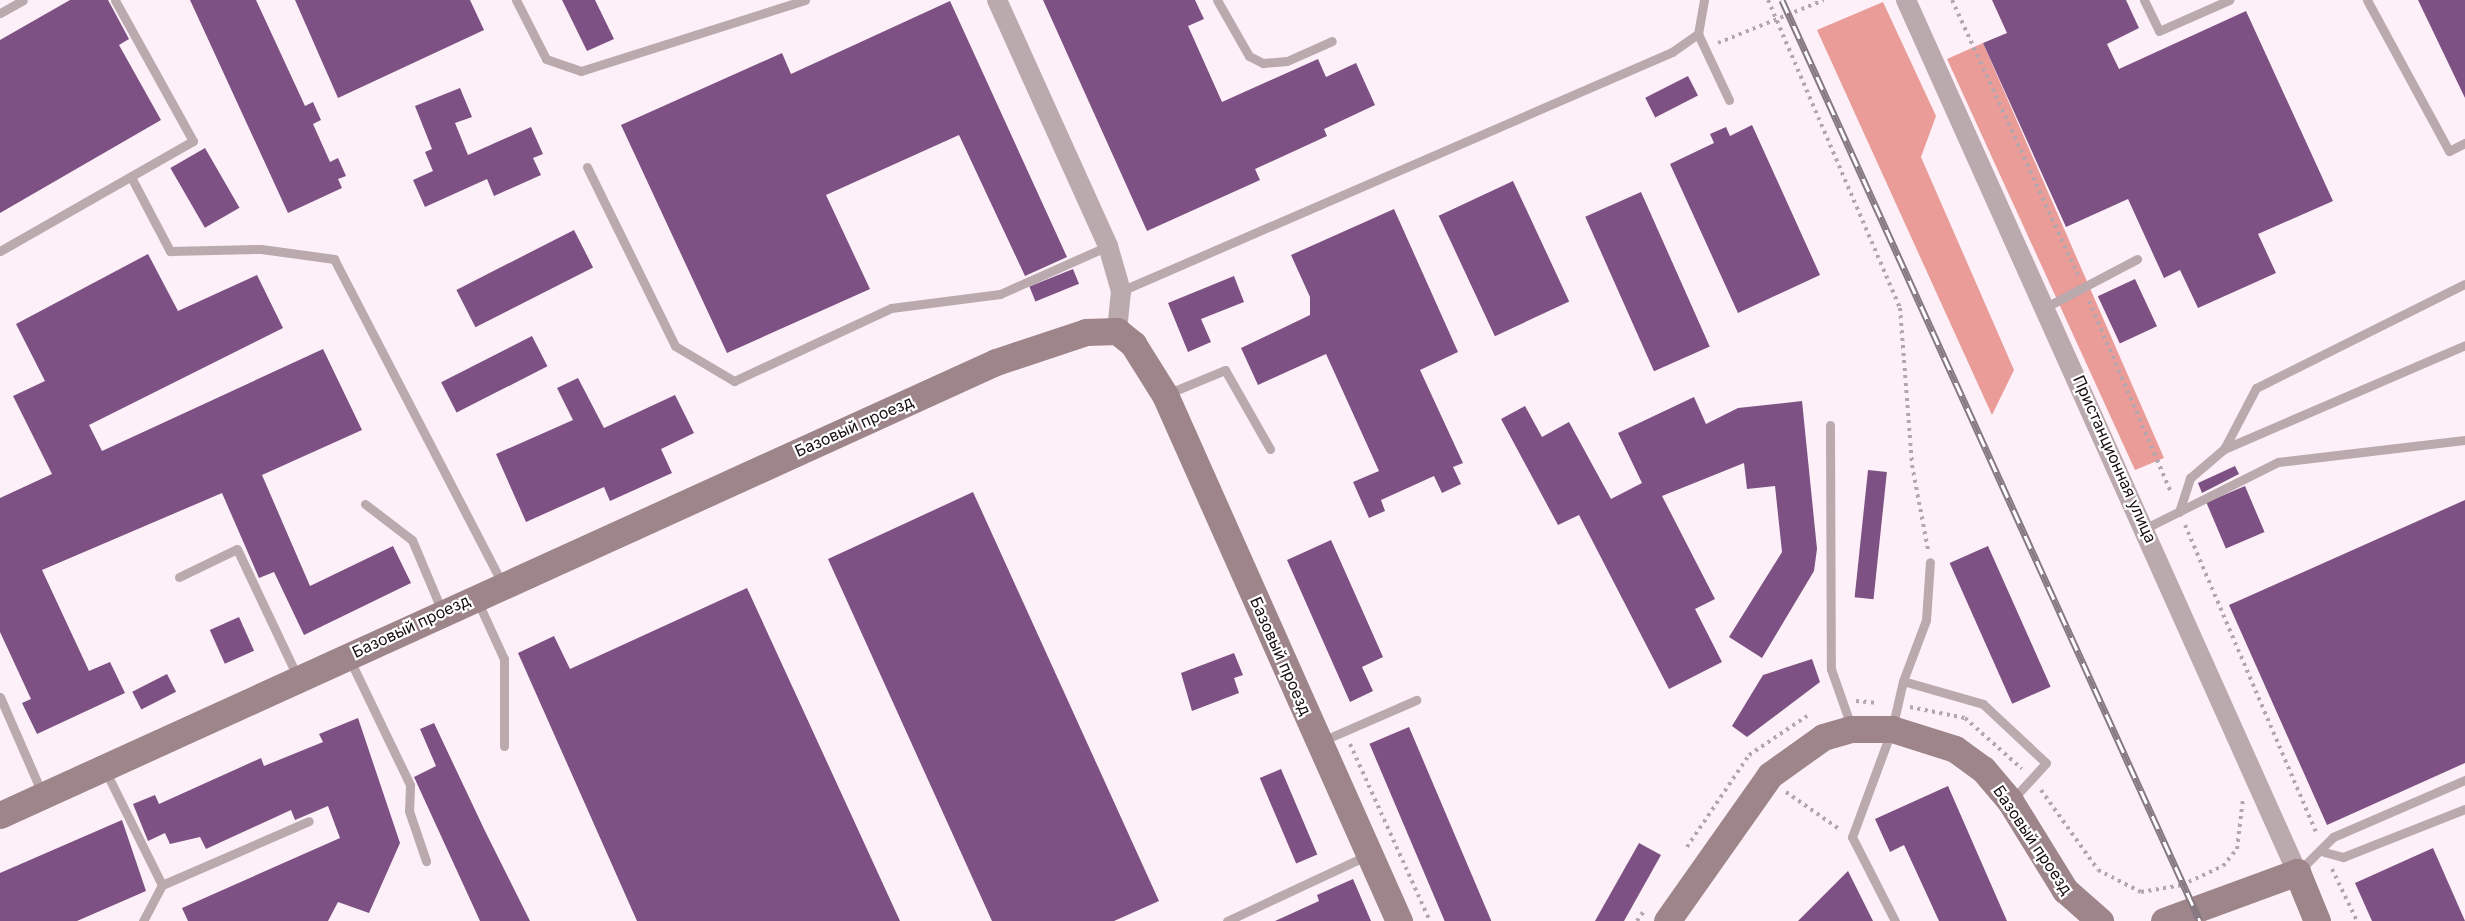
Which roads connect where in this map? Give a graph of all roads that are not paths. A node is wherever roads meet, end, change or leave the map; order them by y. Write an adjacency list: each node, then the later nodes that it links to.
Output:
1 (23, 0): 12 (lane)
2 (115, 0): 18 (lane)
3 (516, 0): 4 (lane)
4 (805, 0)
5 (998, 0): 19 (street)
6 (1218, 0): 14 (lane)
7 (1704, 0): 13 (lane)
8 (1906, 0): 24 (street, Пристанционная улица)
9 (2144, 0): 10 (lane)
10 (2229, 0)
11 (2367, 0): 16 (lane)
12 (0, 13)
13 (1698, 34): 15 (lane); 23 (lane)
14 (1332, 41)
15 (1729, 100)
16 (2465, 143)
17 (587, 167): 19 (lane)
18 (131, 177): 20 (lane); 37 (lane)
19 (1108, 246): 23 (street)
20 (0, 250)
21 (2137, 259): 24 (lane)
22 (2465, 284): 31 (lane)
23 (1121, 291): 25 (street)
24 (2046, 307): 34 (street, Пристанционная улица)
25 (1117, 331): 27 (street, Базовый проезд); 37 (street, Базовый проезд)
26 (2465, 345): 31 (lane)
27 (1165, 396): 30 (lane); 47 (street, Базовый проезд)
28 (1830, 424): 46 (lane)
29 (2465, 440): 33 (lane)
30 (1270, 449)
31 (2224, 449): 33 (lane)
32 (365, 504): 39 (lane)
33 (2179, 512): 34 (lane)
34 (2146, 528): 59 (street, Пристанционная улица)
35 (1930, 562): 42 (lane)
36 (179, 577): 41 (lane)
37 (502, 584): 38 (street, Базовый проезд)
38 (475, 595): 39 (street, Базовый проезд); 48 (lane)
39 (442, 611): 40 (street, Базовый проезд)
40 (348, 656): 41 (street, Базовый проезд); 58 (lane)
41 (298, 678): 49 (street, Базовый проезд)
42 (1903, 681): 45 (lane); 52 (lane)
43 (0, 697): 51 (lane)
44 (1416, 700): 47 (lane)
45 (1894, 717): 46 (street, Базовый проезд); 52 (street, Базовый проезд); 66 (lane)
46 (1851, 729): 61 (street, Базовый проезд)
47 (1319, 742): 57 (street, Базовый проезд)
48 (504, 746)
49 (104, 767): 51 (street, Базовый проезд); 60 (lane)
50 (2465, 780): 56 (lane)
51 (43, 795): 54 (street, Базовый проезд)
52 (2010, 801): 62 (street, Базовый проезд)
53 (2465, 809): 56 (lane)
54 (0, 815)
55 (309, 821): 60 (lane)
56 (2324, 852): 59 (lane)
57 (1371, 854): 64 (lane); 65 (street, Базовый проезд)
58 (426, 861)
59 (2298, 872): 67 (street); 68 (street, Пристанционная улица)
60 (162, 885): 63 (lane)
61 (1659, 911)
62 (2089, 917)
63 (142, 921)
64 (1227, 921)
65 (1399, 921)
66 (1895, 921)
67 (2164, 921)
68 (2317, 921)

